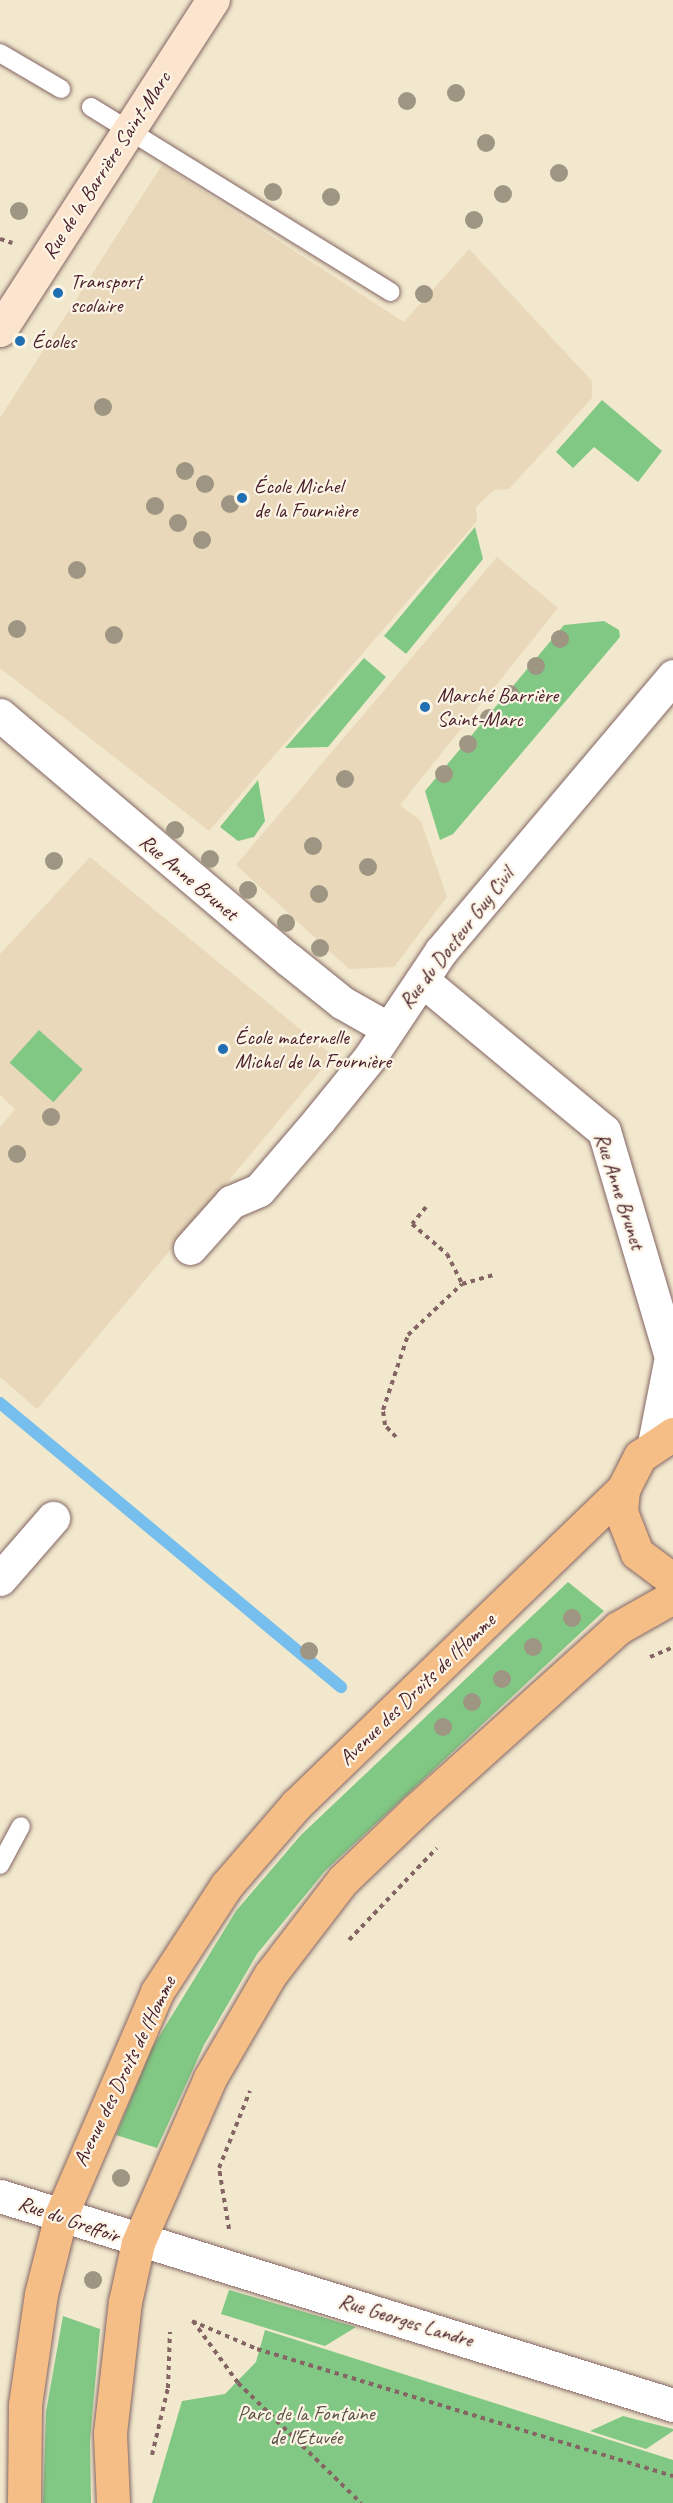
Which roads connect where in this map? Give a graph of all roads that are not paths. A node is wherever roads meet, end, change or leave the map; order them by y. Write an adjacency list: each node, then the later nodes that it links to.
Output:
1 (213, 0): 5 (main road, Rue de la Barrière Saint-Marc)
2 (0, 53): 3 (lane)
3 (61, 89)
4 (91, 107): 5 (lane)
5 (129, 130): 6 (lane); 7 (main road, Rue de la Barrière Saint-Marc)
6 (391, 292)
7 (0, 330)
8 (673, 676): 10 (street, Rue du Docteur Guy Civil)
9 (0, 715): 11 (street, Rue Anne Brunet)
10 (422, 980): 11 (street, Rue du Docteur Guy Civil); 13 (street, Rue Anne Brunet)
11 (387, 1028): 12 (street, Rue du Docteur Guy Civil)
12 (190, 1248)
13 (663, 1439): 14 (main road, Avenue des Droits de l'Homme)
14 (624, 1489): 17 (main road, Avenue des Droits de l'Homme); 22 (main road, Avenue des Droits de l'Homme)
15 (52, 1518): 16 (street)
16 (0, 1579)
17 (673, 1580)
18 (673, 1597): 23 (main road)
19 (21, 1826): 20 (lane)
20 (0, 1864)
21 (0, 2196): 22 (street, Rue du Greffoir)
22 (61, 2215): 23 (street, Rue du Greffoir); 25 (main road, Avenue des Droits de l'Homme)
23 (138, 2243): 24 (street, Rue Georges Landre); 26 (main road)
24 (673, 2405)
25 (24, 2503)
26 (113, 2503)

